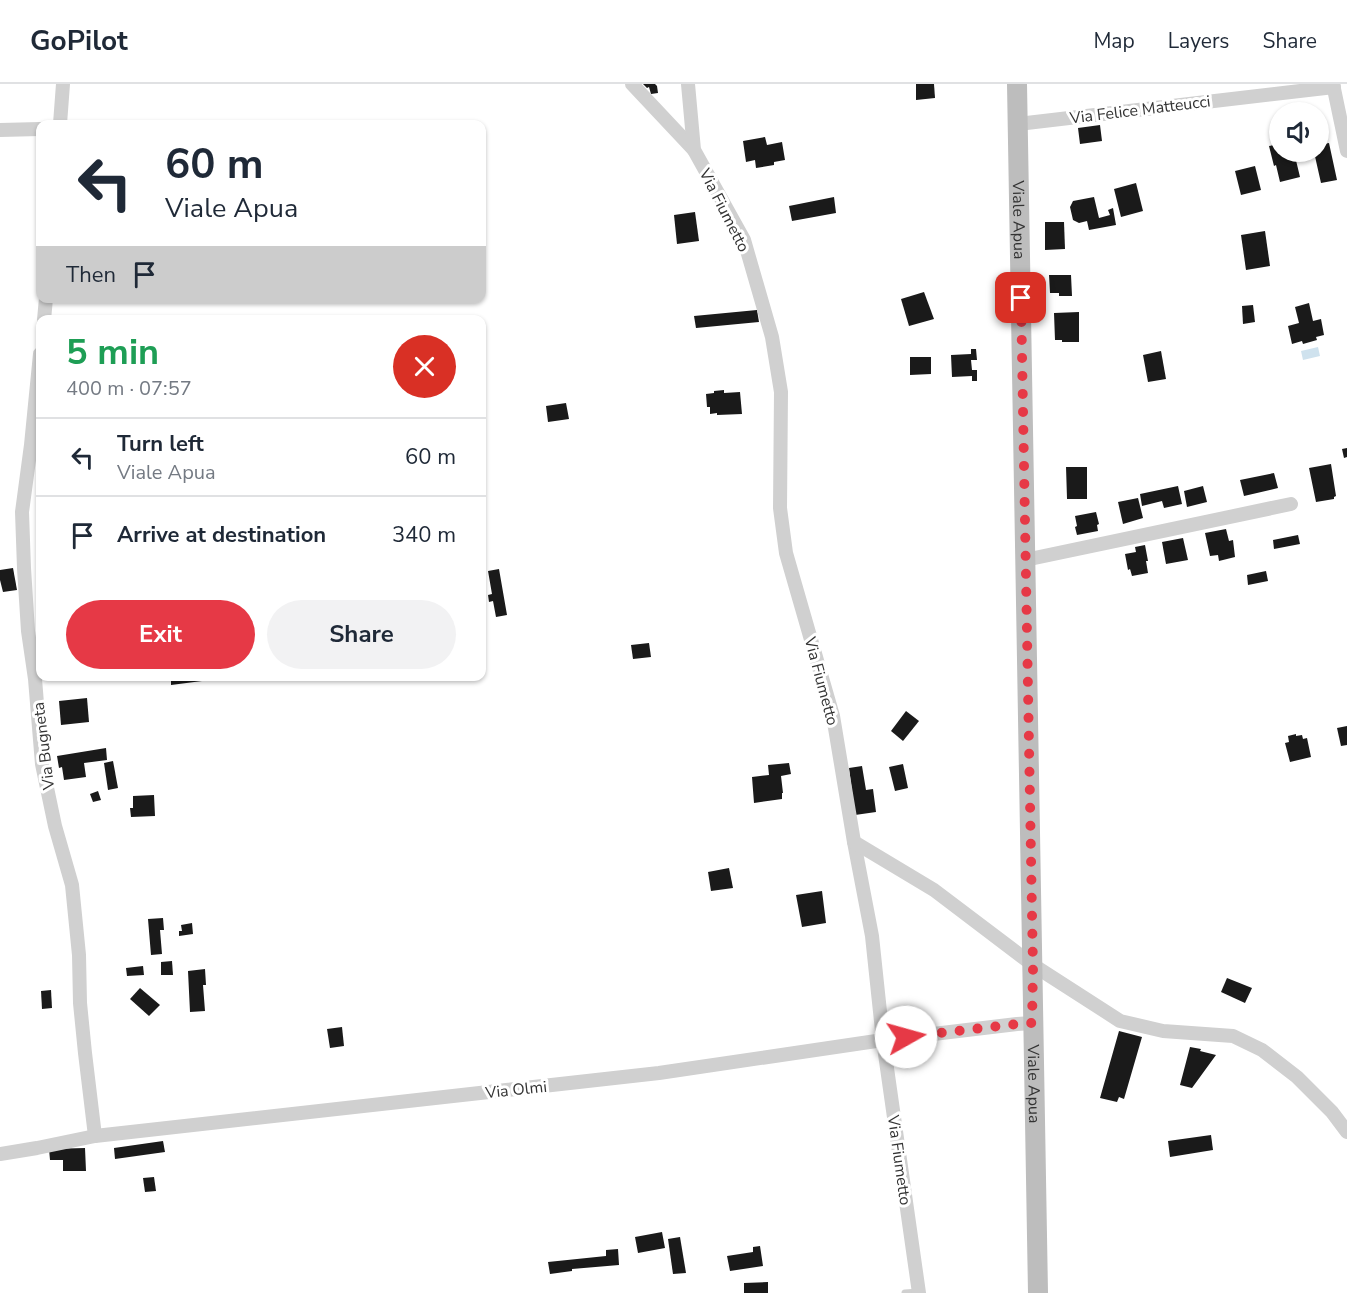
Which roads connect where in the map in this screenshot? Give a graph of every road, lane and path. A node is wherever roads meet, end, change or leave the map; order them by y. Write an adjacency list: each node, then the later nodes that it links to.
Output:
1 (63, 84): 6 (street)
2 (632, 84): 10 (street)
3 (688, 84): 10 (street, Via Fiumetto)
4 (1017, 84): 7 (street, Viale Apua)
5 (1333, 85): 7 (street, Via Felice Matteucci); 11 (street)
6 (60, 120)
7 (1018, 124): 14 (street, Viale Apua)
8 (36, 129): 9 (street)
9 (0, 130)
10 (694, 150): 15 (street, Via Fiumetto)
11 (1347, 151)
12 (36, 394): 20 (street, Via Bugneta)
13 (1291, 504): 14 (street)
14 (1026, 560): 16 (street, Viale Apua)
15 (854, 843): 16 (street); 18 (street, Via Fiumetto)
16 (1033, 965): 17 (street, Viale Apua); 19 (street)
17 (1032, 1023): 18 (street, Via Olmi); 23 (street, Viale Apua)
18 (883, 1040): 20 (street, Via Olmi); 22 (street, Via Fiumetto)
19 (1347, 1132)
20 (95, 1136): 21 (street, Via Olmi)
21 (0, 1154)
22 (915, 1293)
23 (1038, 1293)

